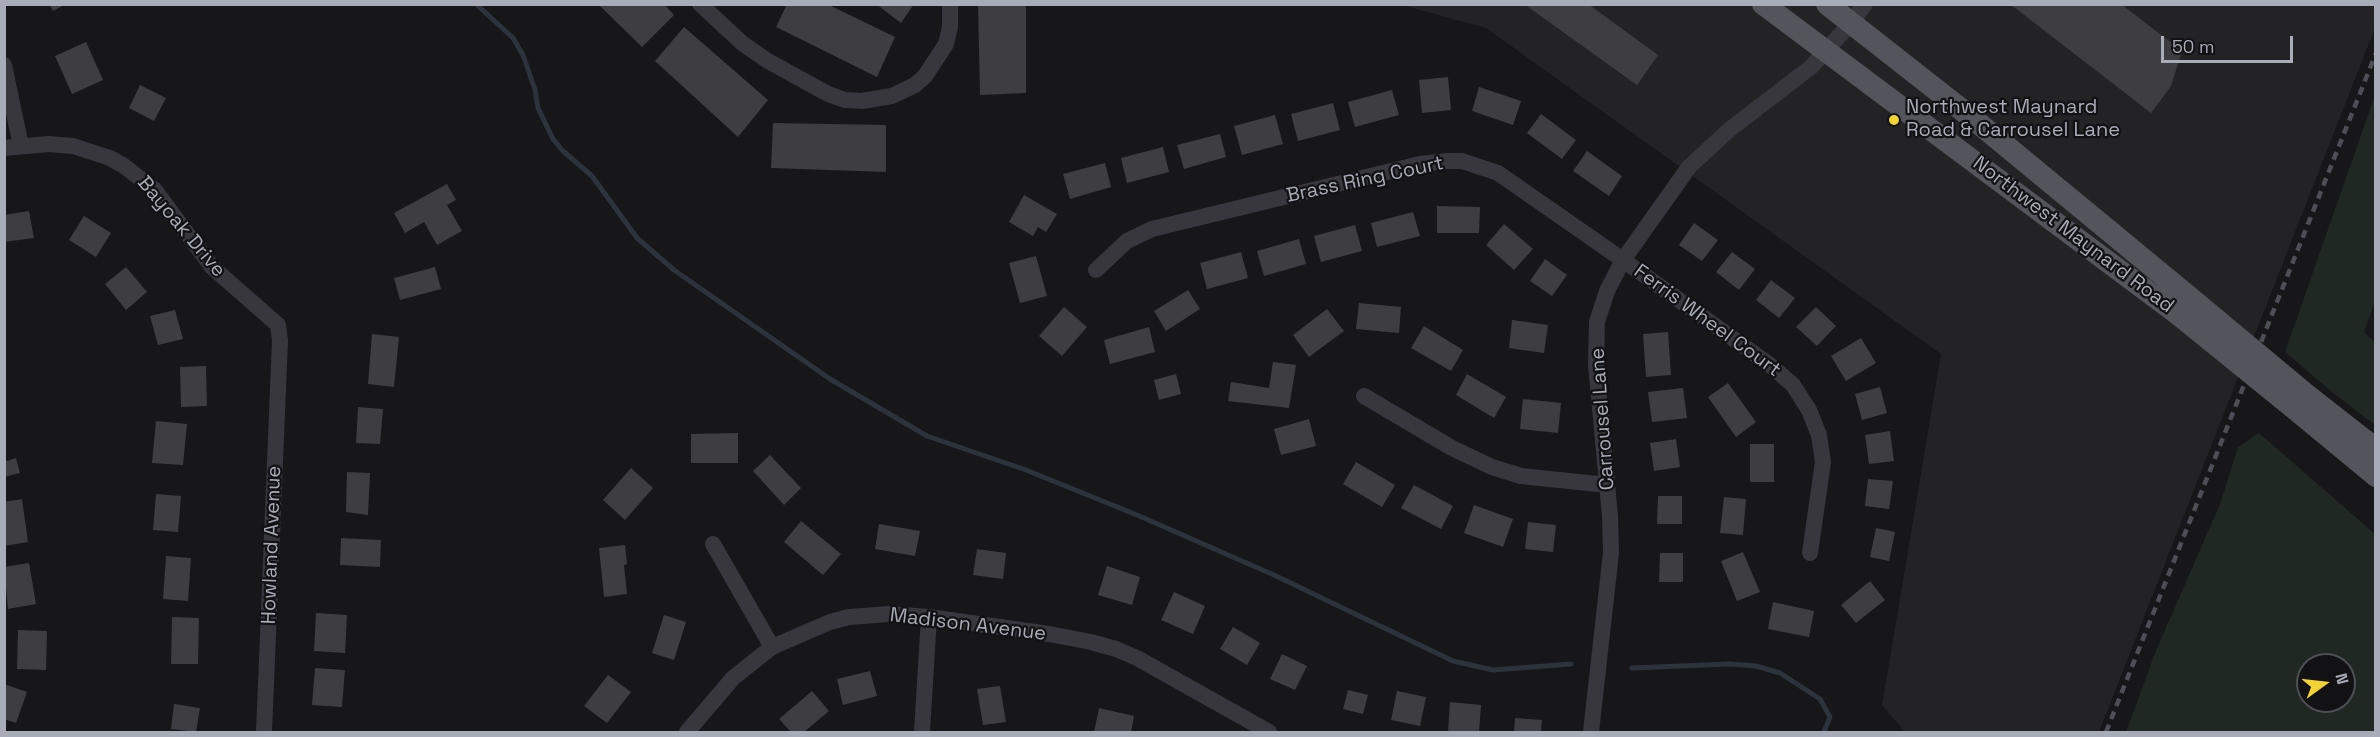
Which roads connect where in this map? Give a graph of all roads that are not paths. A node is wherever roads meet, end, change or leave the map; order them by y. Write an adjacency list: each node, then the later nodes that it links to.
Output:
1 (700, 4): 2 (street)
2 (950, 4)
3 (1763, 4): 6 (main road, Northwest Maynard Road)
4 (1827, 4): 5 (main road, Northwest Maynard Road)
5 (1858, 13): 6 (street, Carrousel Lane); 11 (main road, Northwest Maynard Road)
6 (1827, 51): 9 (street, Carrousel Lane); 11 (main road, Northwest Maynard Road)
7 (4, 64): 8 (street)
8 (13, 147): 12 (street, Bayoak Drive)
9 (1623, 260): 10 (street, Brass Ring Court); 17 (street, Carrousel Lane); 19 (street, Ferris Wheel Court)
10 (1096, 270)
11 (2184, 305): 14 (main road, Northwest Maynard Road, bridge)
12 (280, 358): 22 (street, Howland Avenue)
13 (1364, 396): 17 (street)
14 (2304, 405): 15 (main road, Northwest Maynard Road); 16 (main road, Northwest Maynard Road)
15 (2376, 449)
16 (2376, 476)
17 (1607, 485): 26 (street, Carrousel Lane)
18 (713, 544): 21 (street)
19 (1810, 553)
20 (929, 617): 21 (street, Madison Avenue); 24 (street); 25 (street, Madison Avenue)
21 (772, 647): 23 (street, Madison Avenue)
22 (264, 732)
23 (687, 732)
24 (922, 732)
25 (1269, 732)
26 (1591, 732)

